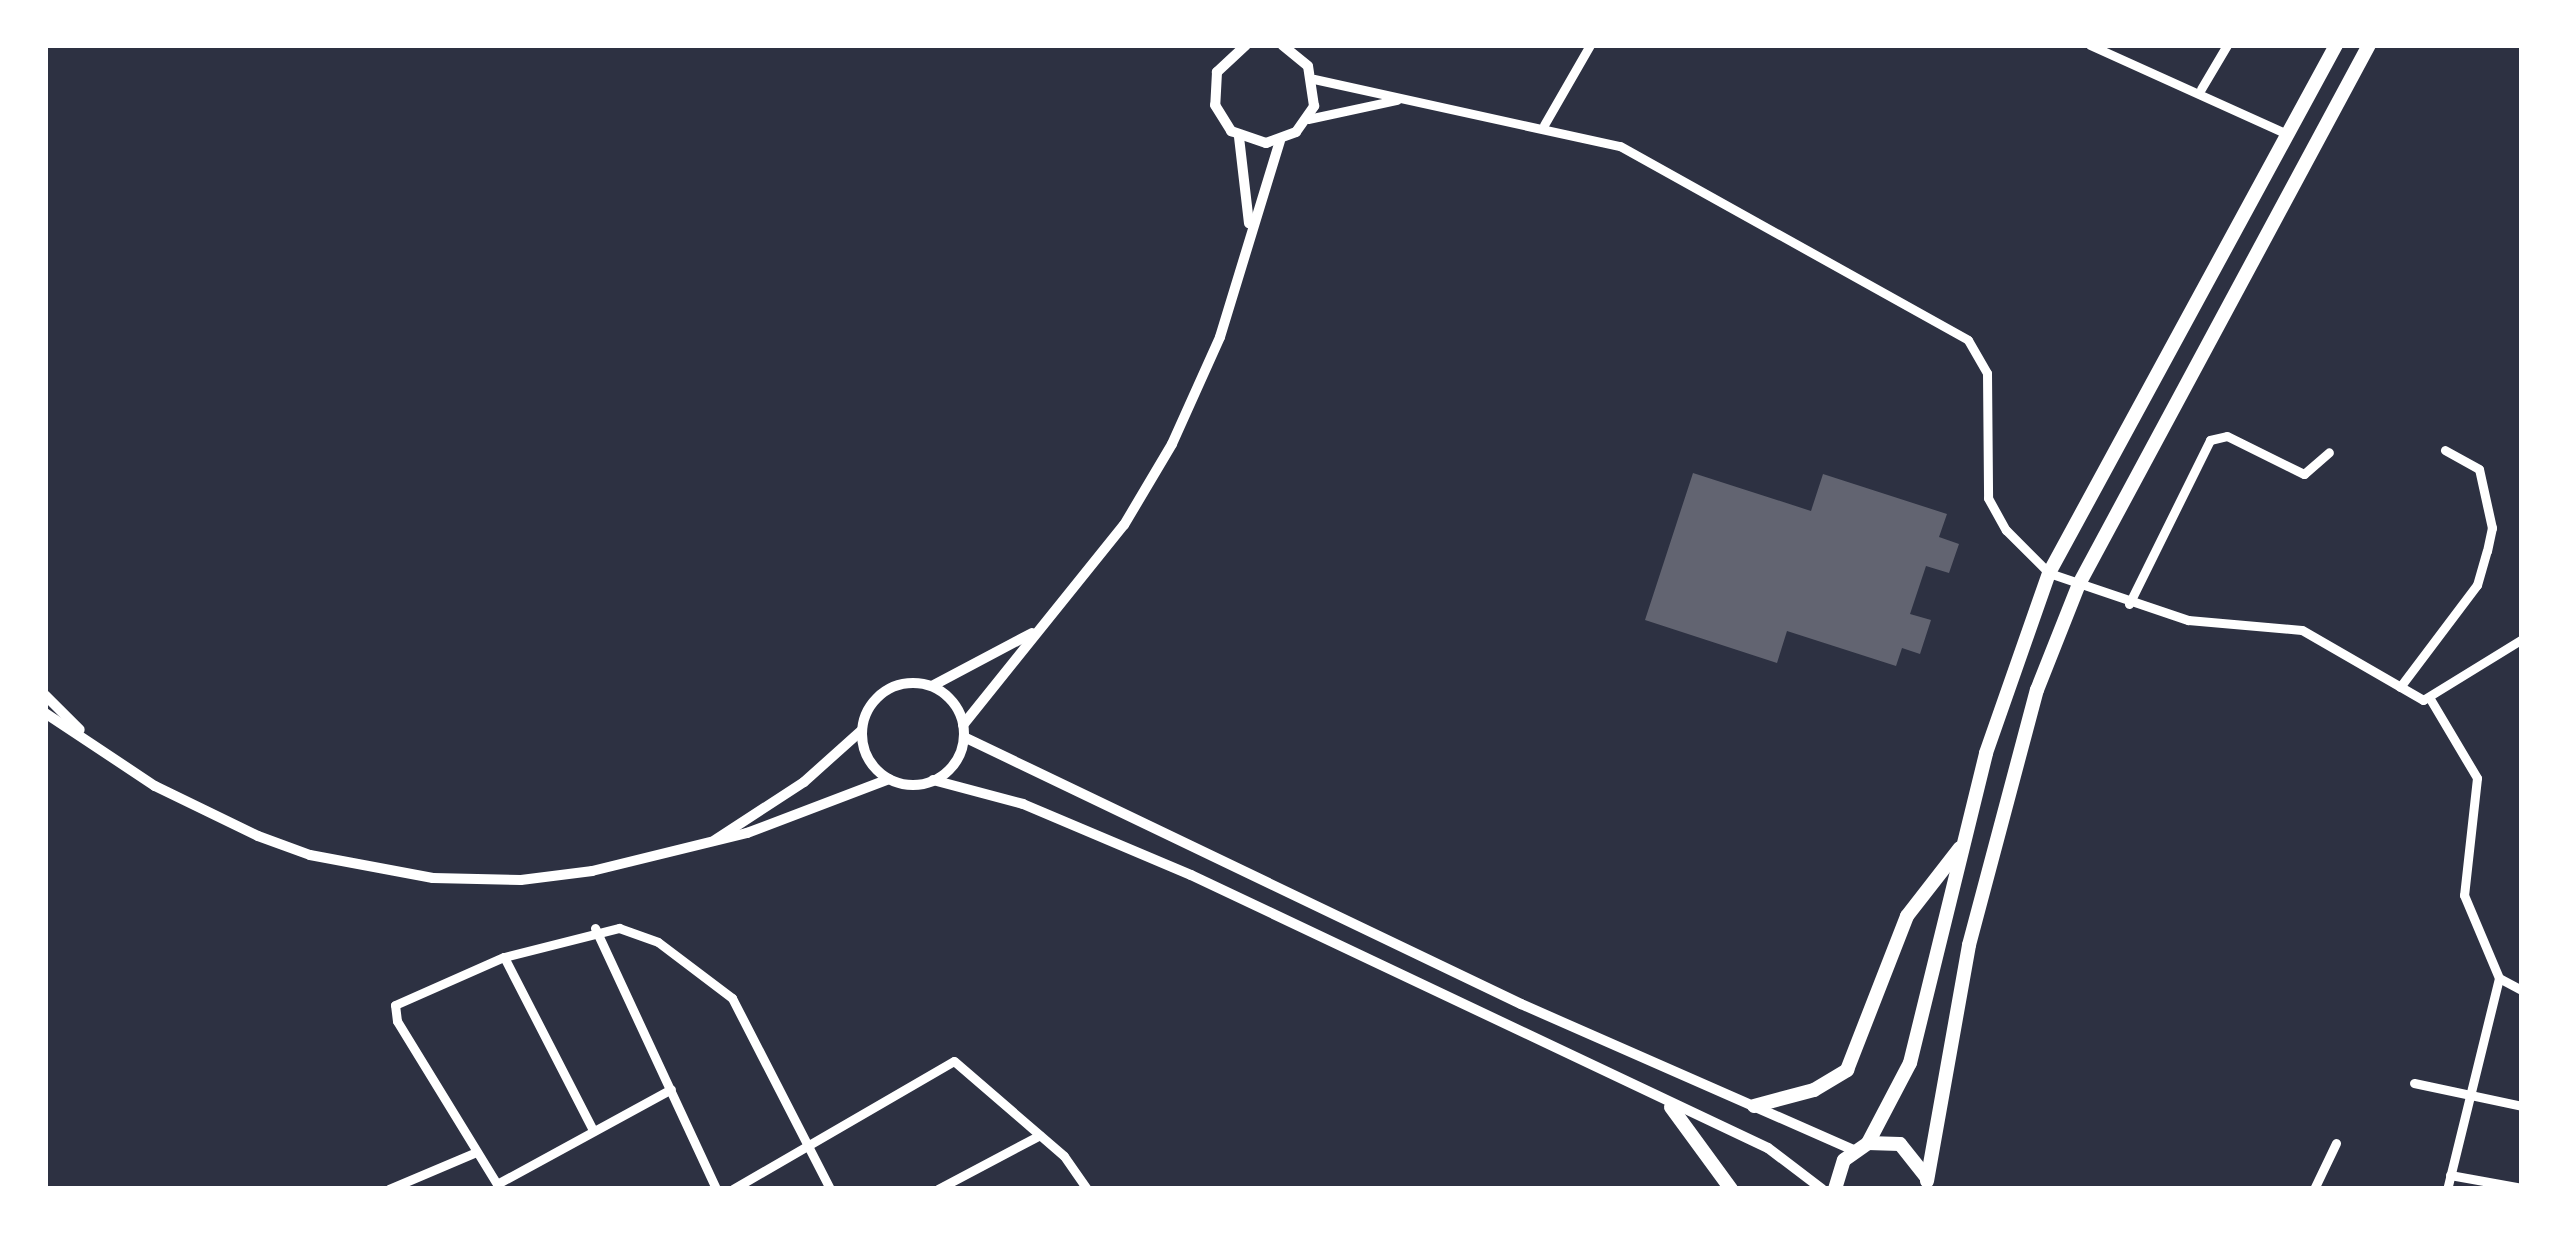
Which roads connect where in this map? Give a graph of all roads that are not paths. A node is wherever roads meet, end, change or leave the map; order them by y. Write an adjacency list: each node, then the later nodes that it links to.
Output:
1 (1232, 45): 9 (street)
2 (1246, 45): 9 (street)
3 (1590, 45): 14 (street)
4 (2227, 45): 11 (street)
5 (2336, 45): 15 (main road)
6 (2368, 45): 22 (main road)
7 (1285, 46): 10 (street)
8 (2098, 47): 11 (street)
9 (1225, 61): 16 (street)
10 (1314, 80): 12 (street); 13 (street)
11 (2201, 89): 15 (street)
12 (1404, 99): 13 (street); 14 (street)
13 (1308, 118): 17 (street)
14 (1544, 125): 21 (street)
15 (2287, 134): 21 (main road)
16 (1239, 137): 17 (street); 18 (street)
17 (1280, 141): 18 (street)
18 (1250, 229): 24 (street)
19 (2445, 450): 27 (street)
20 (2329, 452): 23 (street)
21 (2049, 573): 22 (street); 37 (main road)
22 (2079, 584): 23 (street); 56 (main road)
23 (2129, 604): 27 (street)
24 (1045, 624): 26 (street); 32 (street)
25 (2522, 639): 29 (street)
26 (932, 686): 31 (street); 32 (street)
27 (2399, 687): 29 (street)
28 (45, 695): 33 (street)
29 (2429, 697): 40 (street)
30 (45, 713): 33 (street)
31 (862, 730): 34 (street); 36 (street)
32 (964, 731): 35 (street); 45 (street)
33 (82, 732): 36 (street)
34 (890, 779): 35 (street); 36 (street)
35 (933, 780): 47 (street)
36 (712, 842)
37 (1964, 844): 45 (main road); 51 (main road)
38 (596, 928): 39 (street); 43 (street); 52 (street)
39 (504, 957): 48 (street); 53 (street)
40 (2499, 978): 41 (street); 44 (street)
41 (2522, 989)
42 (2414, 1083): 44 (street)
43 (671, 1089): 48 (street); 59 (street)
44 (2470, 1095): 46 (street); 54 (street)
45 (1754, 1106): 51 (street)
46 (2522, 1106)
47 (1671, 1107): 64 (main road); 65 (street)
48 (592, 1128): 55 (street)
49 (1040, 1135): 52 (street); 62 (street); 63 (street)
50 (2336, 1143): 67 (street)
51 (1861, 1146): 56 (main road); 66 (main road)
52 (808, 1148): 60 (street); 61 (street)
53 (474, 1153): 55 (street); 58 (street)
54 (2450, 1175): 57 (street); 68 (street)
55 (499, 1186)
56 (1928, 1186)
57 (2522, 1188)
58 (389, 1189)
59 (716, 1189)
60 (733, 1189)
61 (830, 1189)
62 (938, 1189)
63 (1087, 1189)
64 (1731, 1189)
65 (1822, 1189)
66 (1835, 1189)
67 (2314, 1189)
68 (2447, 1189)

